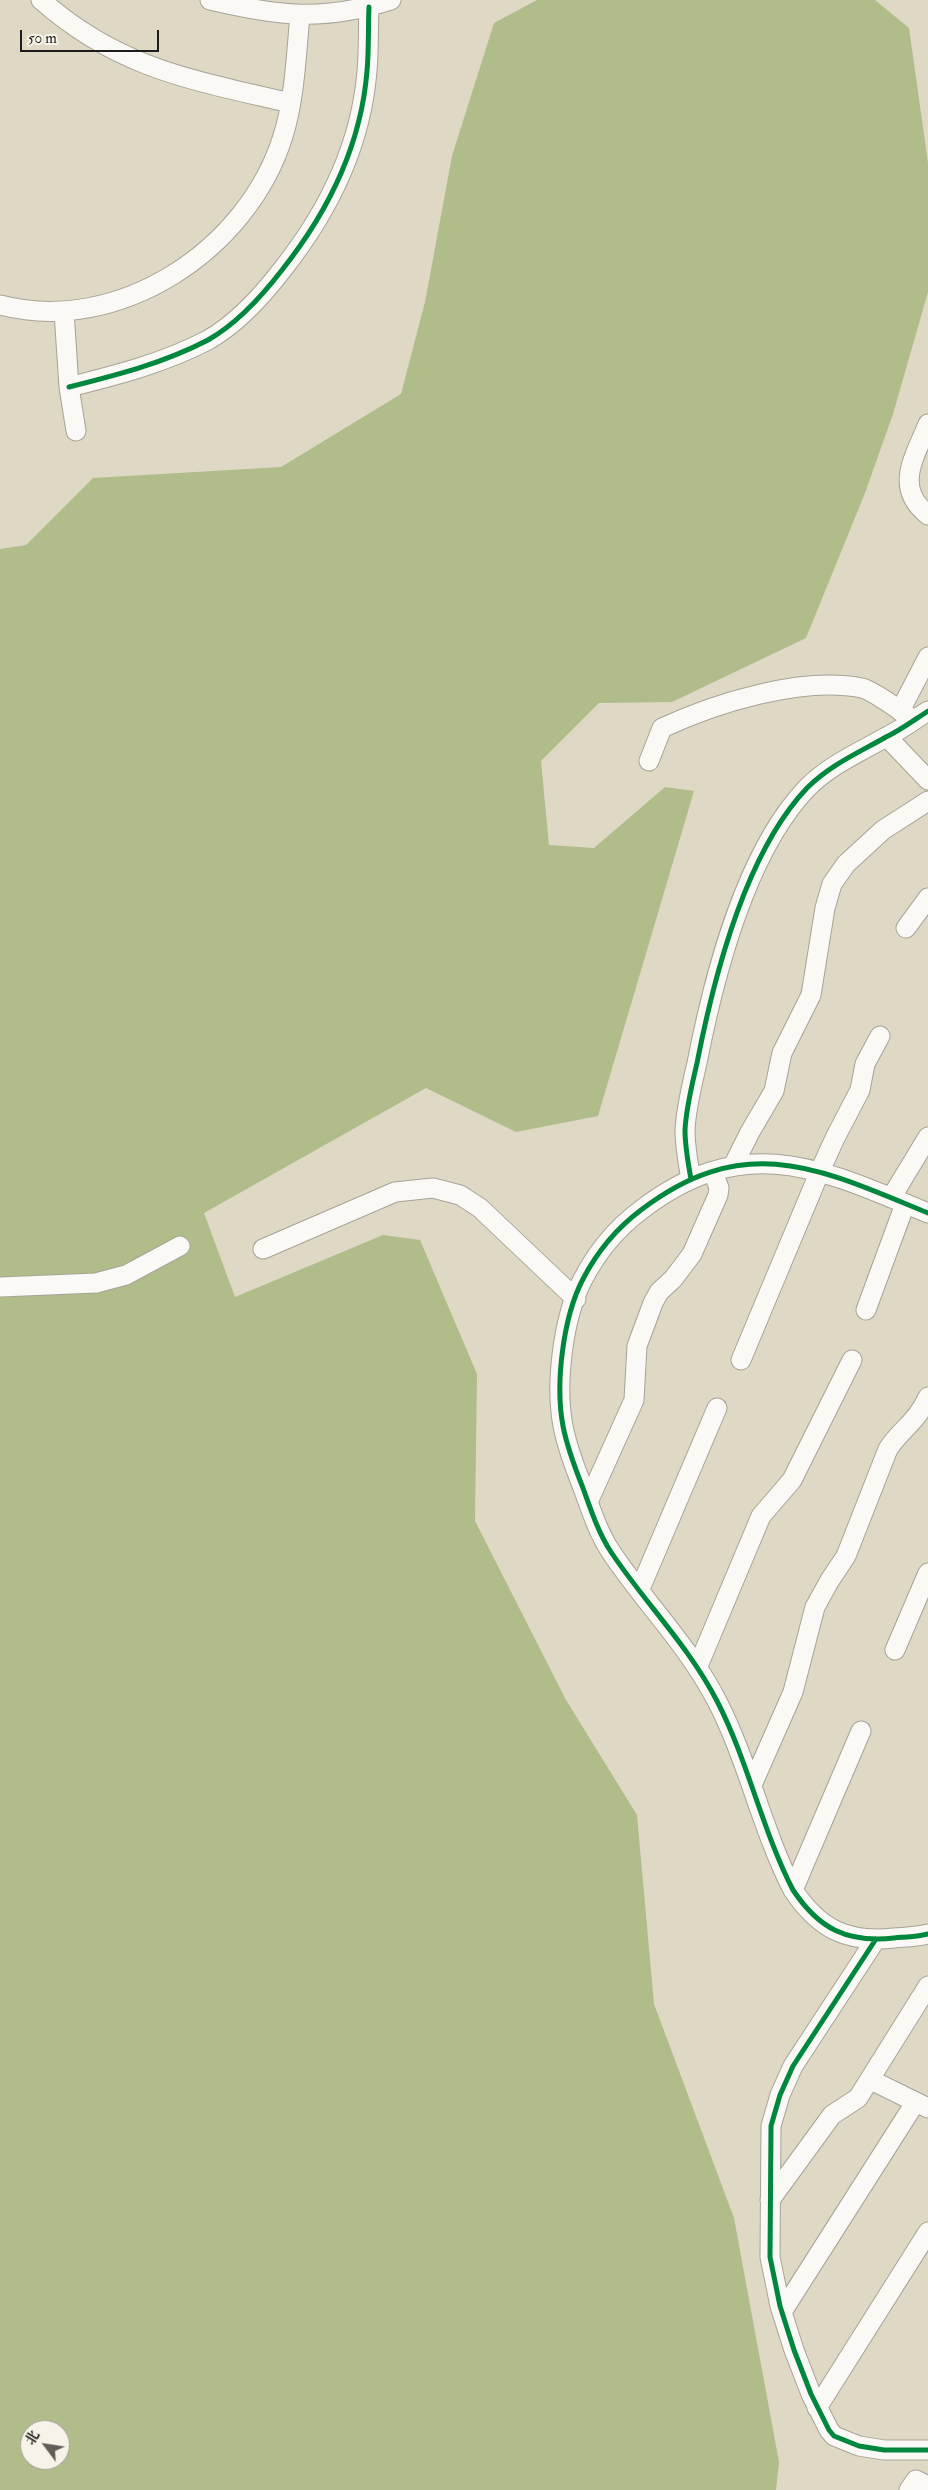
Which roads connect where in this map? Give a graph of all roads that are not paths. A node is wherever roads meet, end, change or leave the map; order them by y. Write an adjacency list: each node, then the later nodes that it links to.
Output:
1 (42, 0): 7 (street)
2 (210, 0): 6 (street)
3 (391, 0): 5 (street)
4 (322, 7): 5 (street); 6 (street)
5 (369, 7): 10 (street)
6 (300, 16): 7 (street)
7 (290, 103): 9 (street)
8 (0, 305): 9 (street)
9 (64, 312): 10 (street)
10 (69, 387): 12 (street)
11 (928, 424): 13 (street)
12 (76, 431)
13 (928, 515)
14 (928, 657): 15 (street)
15 (914, 714): 16 (street); 17 (street)
16 (887, 737): 18 (street); 27 (street)
17 (648, 761)
18 (928, 780)
19 (928, 801): 24 (street)
20 (928, 898): 21 (street)
21 (906, 928)
22 (880, 1036): 25 (street)
23 (928, 1136): 28 (street)
24 (734, 1166): 25 (street); 26 (street)
25 (820, 1171): 28 (street); 35 (street)
26 (713, 1172): 27 (street); 39 (street)
27 (691, 1179): 33 (street)
28 (898, 1201): 29 (street); 34 (street)
29 (928, 1213)
30 (180, 1246): 32 (street)
31 (263, 1249): 33 (street)
32 (0, 1287)
33 (576, 1299): 39 (street)
34 (866, 1310)
35 (742, 1360)
36 (852, 1360): 43 (street)
37 (928, 1397): 45 (street)
38 (717, 1408): 41 (street)
39 (588, 1502): 41 (street)
40 (928, 1573): 42 (street)
41 (640, 1589): 43 (street)
42 (896, 1650)
43 (698, 1666): 45 (street)
44 (861, 1731): 46 (street)
45 (752, 1784): 46 (street)
46 (793, 1890): 48 (street)
47 (928, 1934): 48 (street)
48 (876, 1939): 52 (street)
49 (928, 1986): 50 (street)
50 (870, 2080): 51 (street); 52 (street)
51 (922, 2106): 54 (street)
52 (770, 2200): 54 (street)
53 (928, 2232): 55 (street)
54 (782, 2312): 55 (street)
55 (817, 2408): 56 (street)
56 (928, 2450)

